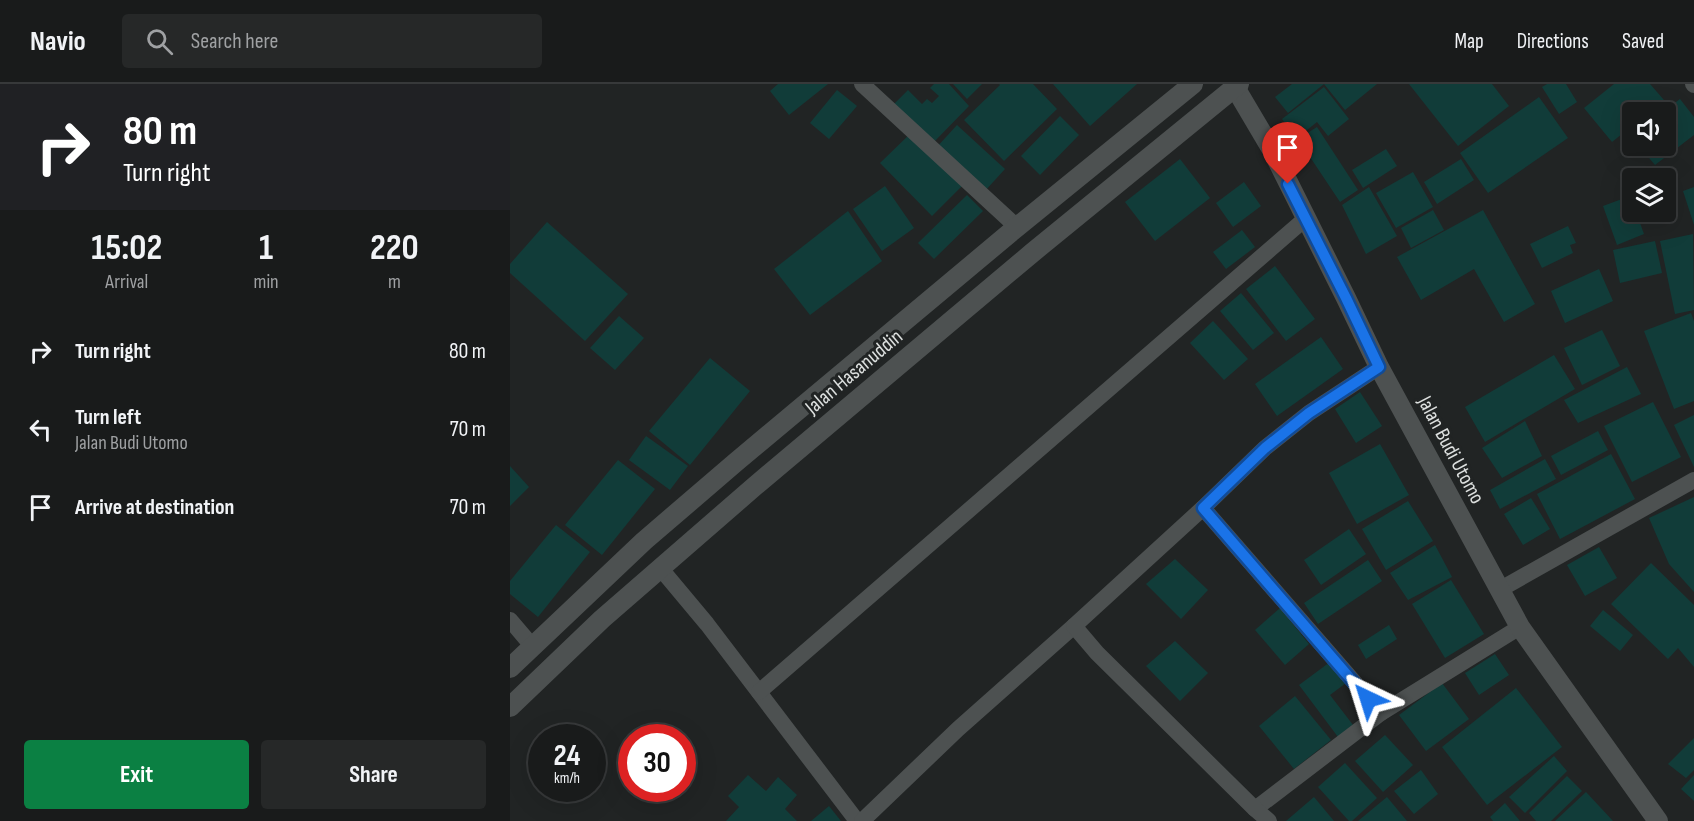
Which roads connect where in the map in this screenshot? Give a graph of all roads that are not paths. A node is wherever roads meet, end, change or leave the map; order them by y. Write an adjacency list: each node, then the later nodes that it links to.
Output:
1 (862, 84): 5 (street)
2 (1193, 84): 5 (street, Jalan Hasanuddin)
3 (1236, 85): 4 (street, Jalan Budi Utomo); 9 (street, Jalan Hasanuddin)
4 (1305, 219): 6 (street, Jalan Budi Utomo); 16 (street)
5 (1017, 226): 14 (street, Jalan Hasanuddin)
6 (1379, 367): 8 (street); 10 (street, Jalan Budi Utomo)
7 (1694, 480): 10 (street)
8 (1203, 508): 12 (street); 18 (street)
9 (661, 568): 16 (street); 17 (street, Jalan Hasanuddin)
10 (1499, 590): 13 (street, Jalan Budi Utomo)
11 (510, 620): 14 (street)
12 (1074, 626): 19 (street); 22 (street)
13 (1520, 627): 18 (street); 20 (street, Jalan Budi Utomo)
14 (533, 647): 15 (street, Jalan Hasanuddin)
15 (510, 668)
16 (759, 692): 21 (street)
17 (510, 707)
18 (1381, 713): 19 (street)
19 (1264, 817)
20 (1652, 819)
21 (857, 821)
22 (862, 821)

